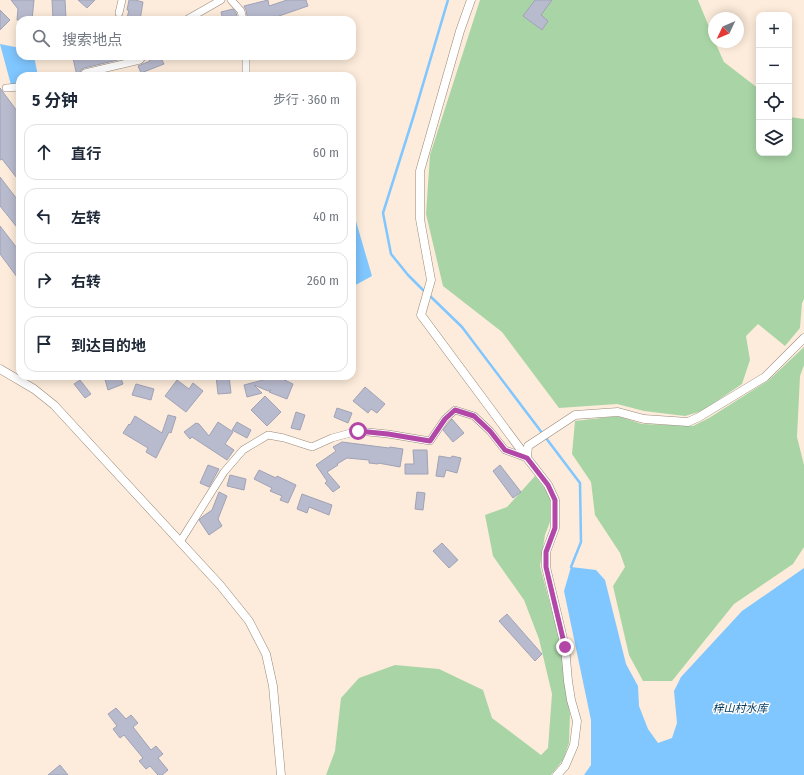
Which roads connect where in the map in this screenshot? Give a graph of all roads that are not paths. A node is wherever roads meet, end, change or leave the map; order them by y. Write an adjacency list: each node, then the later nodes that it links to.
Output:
1 (122, 0): 5 (street)
2 (221, 0): 6 (street)
3 (231, 0): 7 (street)
4 (471, 0): 18 (street)
5 (119, 13)
6 (193, 16)
7 (242, 16)
8 (140, 60): 10 (street)
9 (246, 60): 11 (street)
10 (89, 72)
11 (246, 72)
12 (16, 87): 13 (street)
13 (6, 88)
14 (804, 338): 18 (street)
15 (0, 369): 16 (street)
16 (16, 378)
17 (19, 380): 19 (street)
18 (527, 458): 19 (street); 21 (street)
19 (180, 542): 20 (street)
20 (281, 775)
21 (557, 775)

